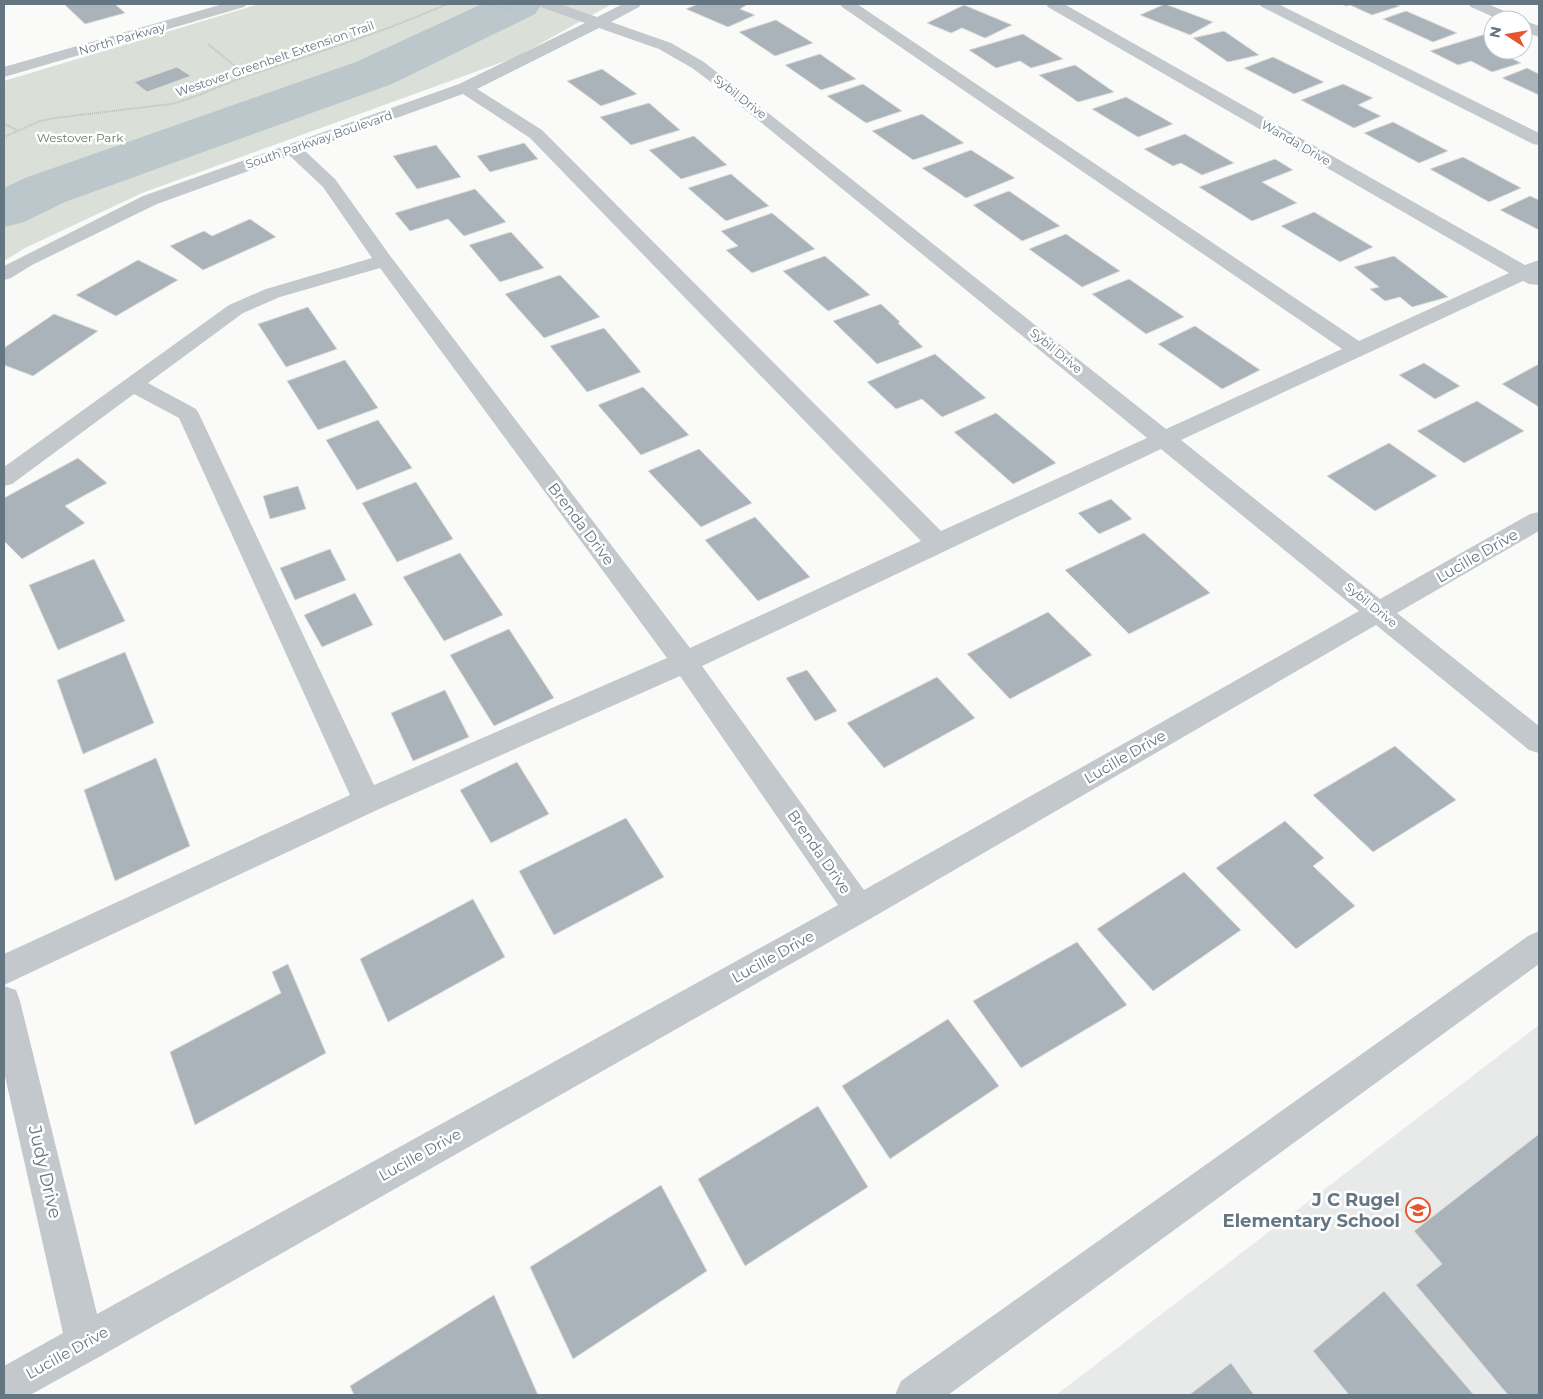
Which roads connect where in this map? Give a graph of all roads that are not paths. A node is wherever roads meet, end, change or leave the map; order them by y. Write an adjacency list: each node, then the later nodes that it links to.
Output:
1 (204, 4): 10 (street)
2 (239, 4): 10 (street, North Parkway)
3 (546, 4): 11 (street, Sybil Drive)
4 (634, 4): 11 (street, South Parkway Boulevard)
5 (847, 4): 20 (street)
6 (1054, 4): 19 (street, Wanda Drive)
7 (1267, 4): 15 (street)
8 (1476, 4): 9 (street)
9 (1490, 10)
10 (219, 11): 13 (street, North Parkway)
11 (589, 20): 14 (street, South Parkway Boulevard); 22 (street, Sybil Drive)
12 (4, 55): 13 (street)
13 (9, 71)
14 (465, 88): 16 (street, South Parkway Boulevard); 25 (street)
15 (1539, 140)
16 (292, 149): 17 (street, Brenda Drive); 18 (street, South Parkway Boulevard)
17 (384, 261): 21 (street); 27 (street, Brenda Drive)
18 (4, 274)
19 (1534, 274): 20 (street)
20 (1358, 350): 22 (street)
21 (133, 384): 23 (street); 29 (street)
22 (1165, 439): 25 (street); 26 (street, Sybil Drive)
23 (4, 478)
24 (1539, 520): 26 (street, Lucille Drive)
25 (938, 543): 27 (street)
26 (1379, 612): 28 (street, Sybil Drive); 30 (street, Lucille Drive)
27 (685, 662): 29 (street); 30 (street, Brenda Drive)
28 (1539, 742)
29 (367, 801): 32 (street)
30 (859, 909): 34 (street, Lucille Drive)
31 (1539, 946): 36 (street)
32 (4, 970)
33 (4, 1001): 34 (street, Judy Drive)
34 (85, 1343): 35 (street, Lucille Drive)
35 (4, 1388)
36 (915, 1395)

